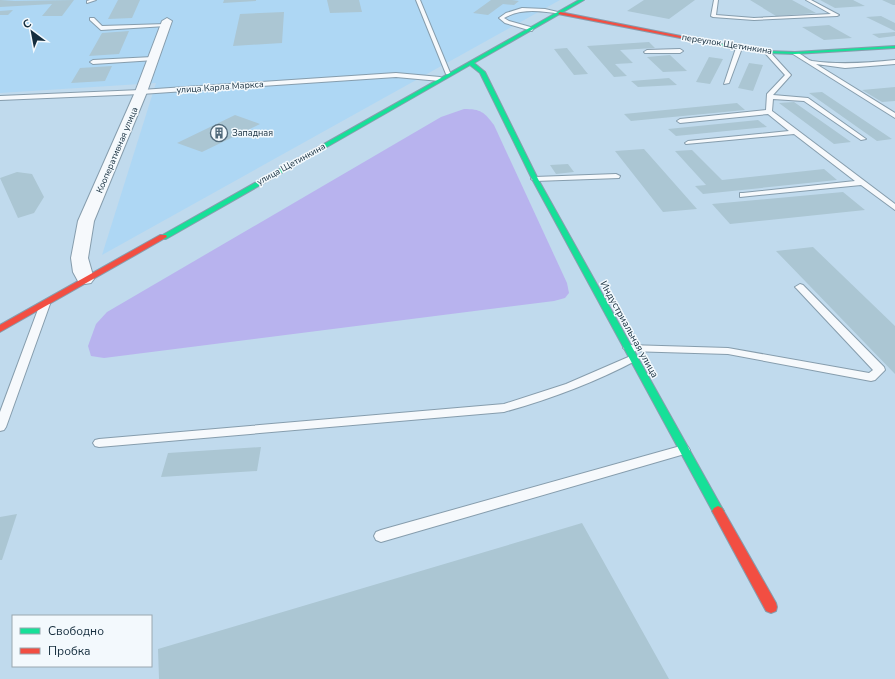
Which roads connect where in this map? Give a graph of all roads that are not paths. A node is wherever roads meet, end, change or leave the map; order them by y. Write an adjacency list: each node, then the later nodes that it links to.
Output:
1 (418, 0): 22 (lane)
2 (582, 0): 5 (street, улица Щетинкина)
3 (716, 0): 4 (lane)
4 (808, 0)
5 (560, 13): 8 (street, улица Щетинкина); 8 (lane); 9 (street, переулок Щетинкина)
6 (92, 19): 7 (lane)
7 (166, 23): 17 (street, Кооперативная улица)
8 (532, 29): 21 (street, улица Щетинкина)
9 (685, 38): 11 (street, переулок Щетинкина); 12 (lane)
10 (895, 47): 15 (street, переулок Щетинкина)
11 (739, 48): 14 (street, переулок Щетинкина); 24 (lane)
12 (680, 51): 13 (lane); 16 (lane)
13 (647, 52)
14 (767, 52): 15 (street, переулок Щетинкина); 26 (lane)
15 (795, 53): 19 (lane)
16 (677, 58)
17 (153, 59): 18 (lane); 25 (street, Кооперативная улица)
18 (93, 62)
19 (809, 62): 20 (lane); 29 (lane)
20 (895, 62)
21 (470, 63): 22 (street, улица Щетинкина); 35 (street, Индустриальная улица)
22 (449, 74): 23 (street, улица Щетинкина)
23 (440, 79): 25 (lane, улица Карла Маркса); 39 (street, улица Щетинкина)
24 (726, 82)
25 (141, 92): 27 (lane, улица Карла Маркса); 39 (street, Кооперативная улица)
26 (770, 97): 28 (lane); 32 (lane)
27 (0, 98)
28 (769, 112): 30 (lane); 31 (lane)
29 (895, 116)
30 (680, 120)
31 (796, 132): 33 (lane); 36 (lane)
32 (863, 139)
33 (688, 143)
34 (616, 176): 35 (lane)
35 (535, 179): 43 (street, Индустриальная улица)
36 (862, 183): 37 (lane); 38 (lane)
37 (743, 195)
38 (895, 208)
39 (85, 280): 41 (street, улица Щетинкина)
40 (800, 287): 43 (lane)
41 (45, 304): 42 (street, улица Щетинкина); 44 (lane)
42 (0, 329)
43 (631, 353): 45 (lane); 46 (street, Индустриальная улица)
44 (0, 427)
45 (99, 443)
46 (684, 450): 47 (lane); 48 (street, Индустриальная улица)
47 (381, 536)
48 (771, 607)

